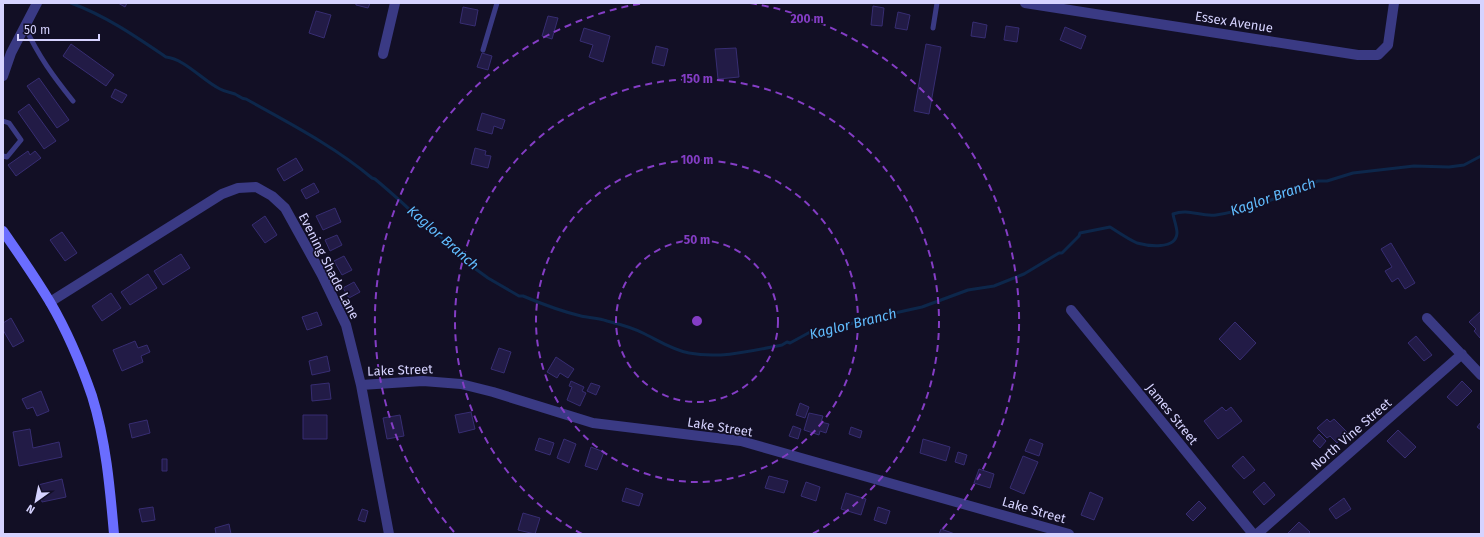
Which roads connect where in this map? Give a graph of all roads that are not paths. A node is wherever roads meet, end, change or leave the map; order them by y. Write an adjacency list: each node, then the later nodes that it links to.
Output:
1 (37, 3): 8 (street)
2 (395, 3): 11 (street)
3 (497, 3): 10 (lane)
4 (937, 3): 9 (lane)
5 (1025, 3): 7 (street, Essex Avenue)
6 (1394, 3): 7 (street, Essex Avenue)
7 (1045, 4)
8 (24, 26): 12 (street); 13 (lane)
9 (933, 28)
10 (483, 50)
11 (382, 54)
12 (3, 76)
13 (73, 101)
14 (3, 121): 15 (lane)
15 (3, 156)
16 (3, 231): 17 (street)
17 (50, 302): 22 (street, Evening Shade Lane); 23 (street)
18 (1071, 310): 26 (street, James Street)
19 (1427, 318): 20 (street)
20 (1462, 354): 21 (street); 27 (street, North Vine Street)
21 (1481, 375)
22 (361, 385): 24 (street, Evening Shade Lane); 25 (street, Lake Street)
23 (114, 534)
24 (389, 534)
25 (1069, 534)
26 (1253, 534)
27 (1257, 534)

